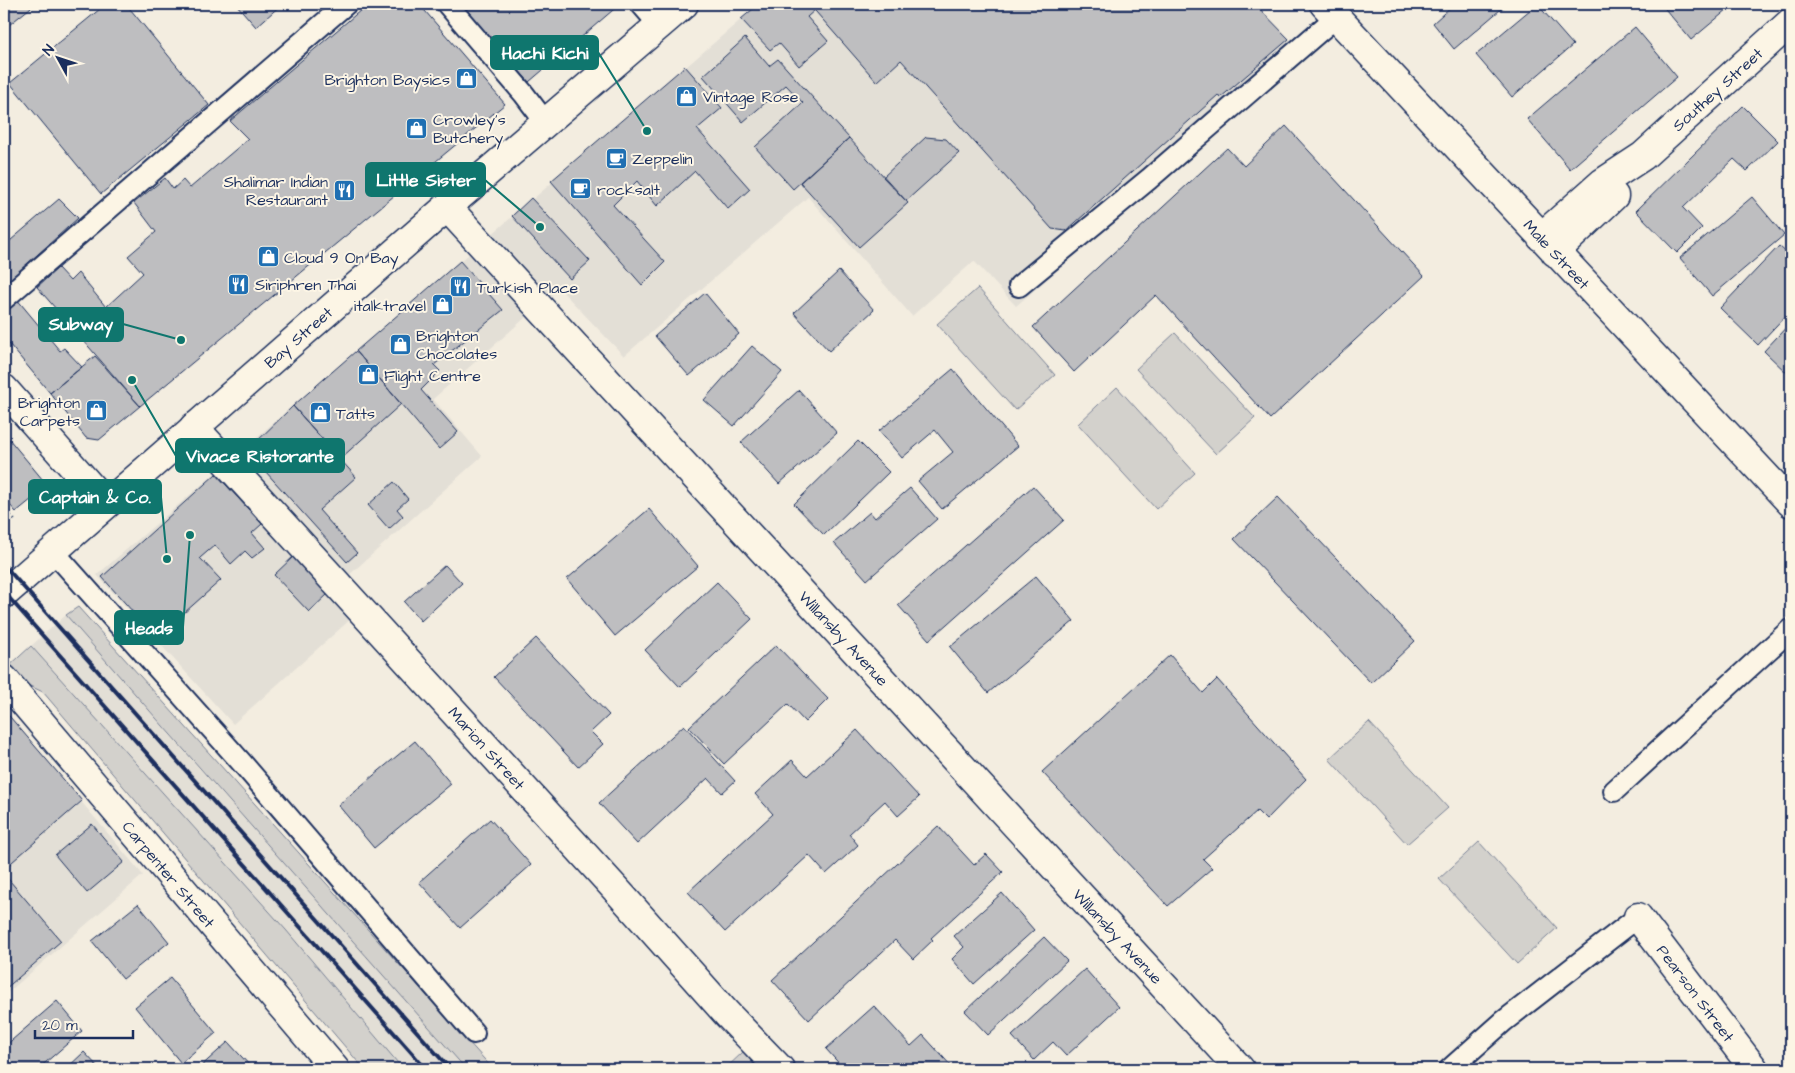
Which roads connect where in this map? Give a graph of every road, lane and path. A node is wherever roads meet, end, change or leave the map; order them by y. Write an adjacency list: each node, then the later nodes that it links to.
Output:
1 (346, 4): 12 (lane)
2 (447, 4): 8 (lane)
3 (640, 4): 7 (lane)
4 (684, 4): 7 (street, Bay Street)
5 (1330, 11): 10 (street, Male Street); 11 (lane)
6 (1791, 22): 10 (street, Southey Street)
7 (660, 26): 8 (street, Bay Street)
8 (546, 123): 9 (street, Bay Street)
9 (447, 207): 14 (street, Bay Street); 28 (street, Willansby Avenue)
10 (1548, 245): 15 (street, Male Street)
11 (1019, 286)
12 (4, 299)
13 (4, 389): 16 (street)
14 (194, 426): 16 (street, Bay Street); 27 (street, Marion Street)
15 (1791, 503)
16 (106, 504): 19 (street, Bay Street)
17 (4, 508): 18 (path)
18 (16, 522)
19 (53, 551): 20 (street, Bay Street); 25 (lane)
20 (4, 594)
21 (1791, 629): 23 (lane)
22 (4, 679): 26 (street, Carpenter Street)
23 (1614, 791)
24 (1638, 917): 29 (lane); 30 (street, Pearson Street)
25 (474, 1033)
26 (335, 1069)
27 (780, 1069)
28 (1240, 1069)
29 (1450, 1069)
30 (1754, 1069)

